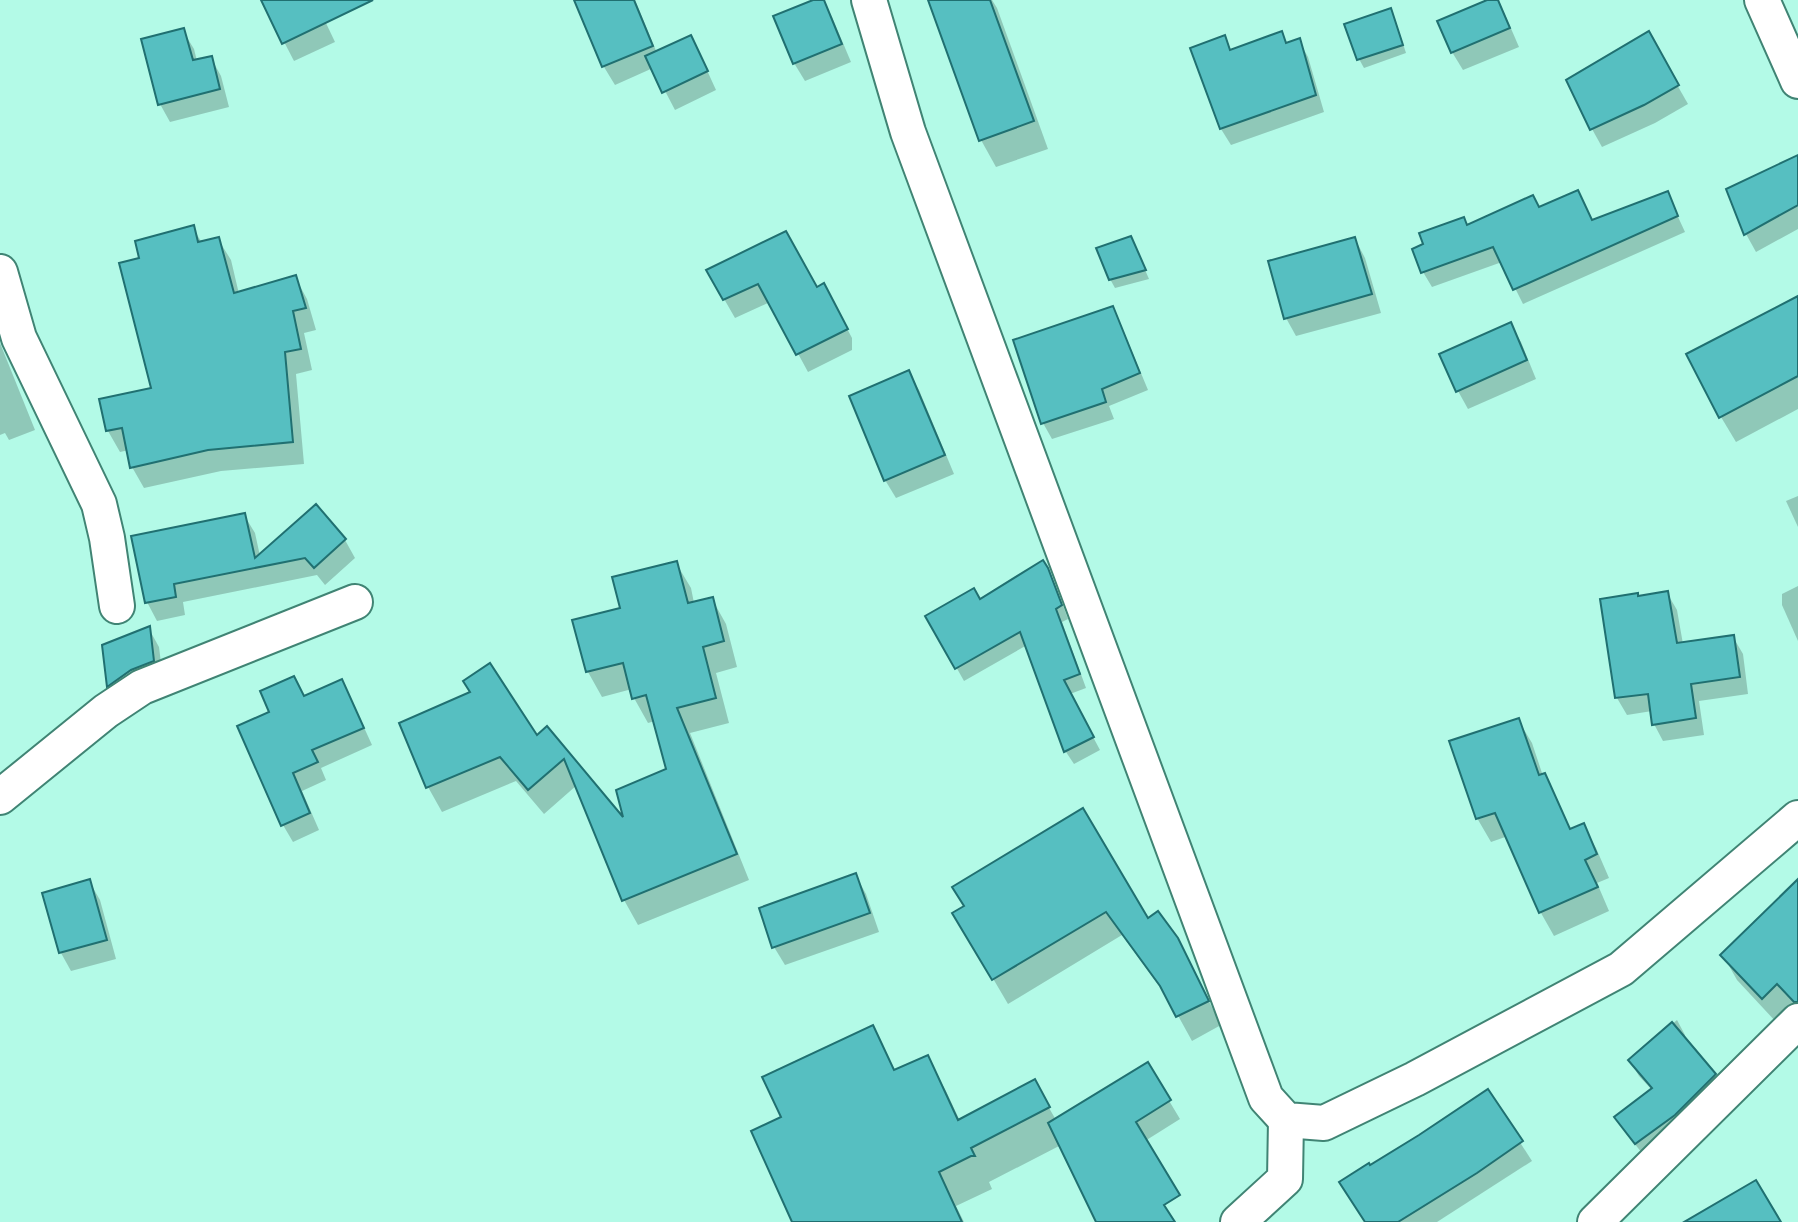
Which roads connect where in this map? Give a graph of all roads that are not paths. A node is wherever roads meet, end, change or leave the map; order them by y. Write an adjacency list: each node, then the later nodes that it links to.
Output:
1 (869, 0): 10 (street)
2 (1762, 0): 3 (street)
3 (1798, 81)
4 (0, 272): 6 (street)
5 (355, 602): 7 (street)
6 (117, 606)
7 (0, 797)
8 (1798, 818): 10 (street)
9 (1798, 1021): 12 (street)
10 (1286, 1120): 11 (street)
11 (1238, 1222)
12 (1595, 1222)

